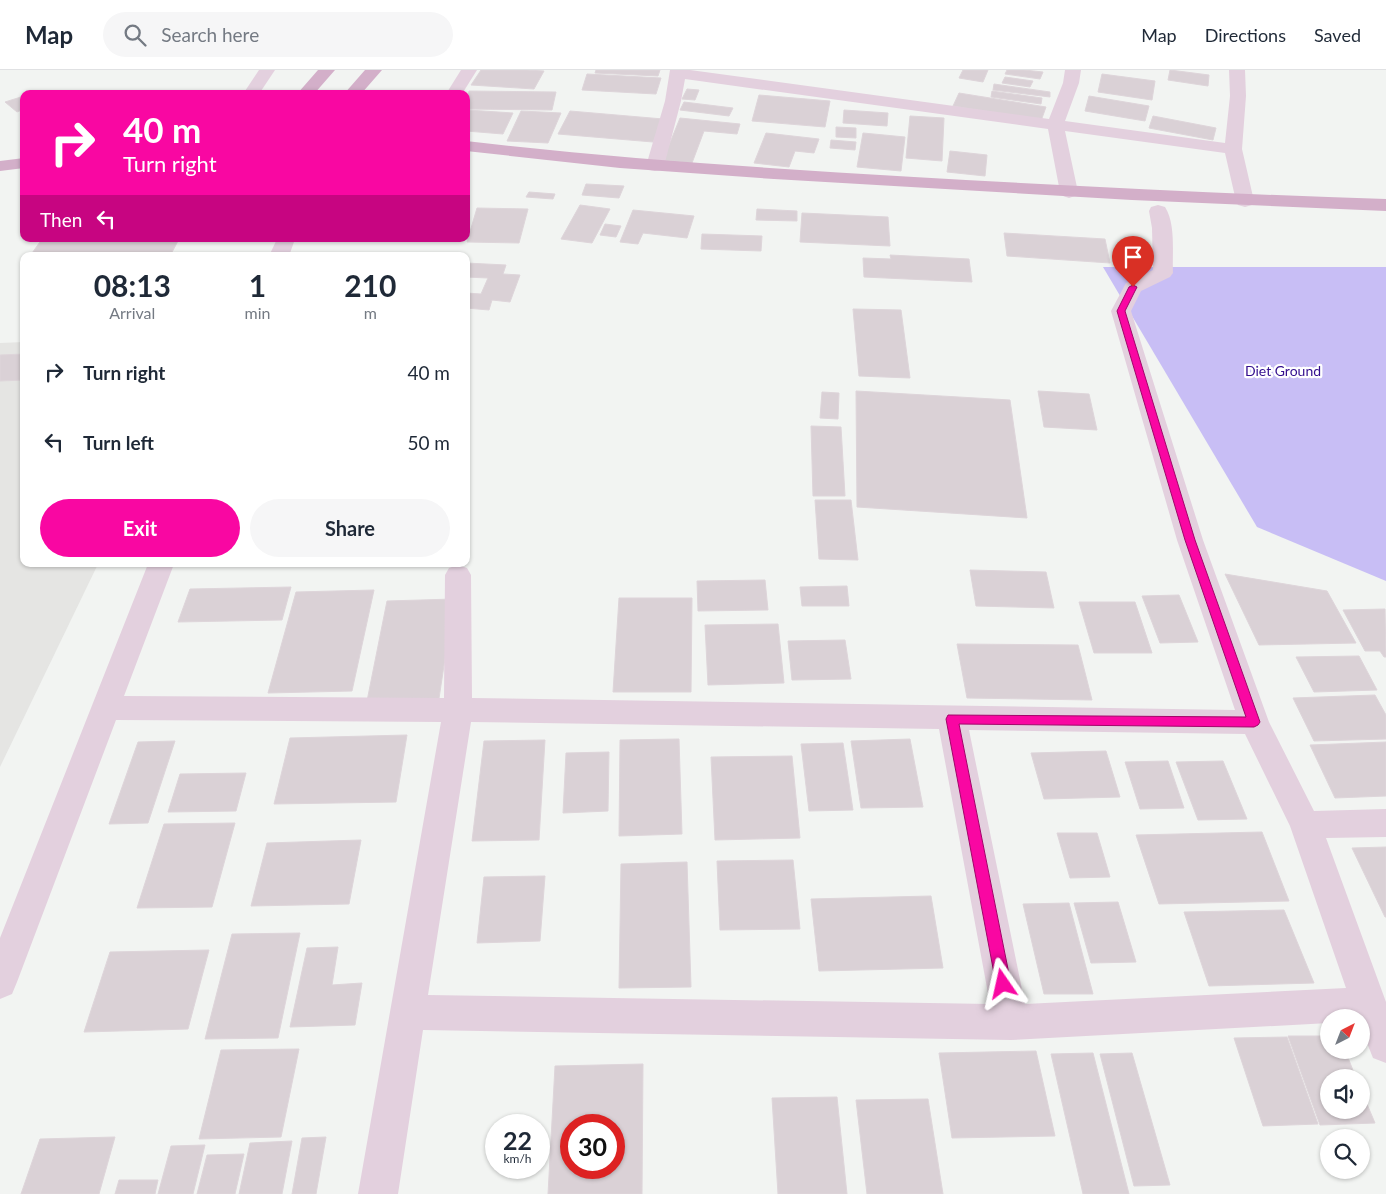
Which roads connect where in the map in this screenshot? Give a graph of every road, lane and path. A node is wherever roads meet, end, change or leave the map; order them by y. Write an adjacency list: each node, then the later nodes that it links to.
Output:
1 (267, 70): 8 (street)
2 (327, 70): 9 (main road)
3 (374, 70): 10 (main road)
4 (468, 70): 11 (street)
5 (1073, 70): 12 (street)
6 (1237, 70): 14 (street)
7 (678, 72): 12 (street); 18 (street)
8 (254, 90)
9 (309, 90)
10 (356, 90)
11 (456, 90)
12 (1056, 125): 14 (street); 19 (street)
13 (470, 146): 18 (main road)
14 (1233, 149): 20 (street)
15 (20, 164): 17 (main road)
16 (476, 165): 22 (main road)
17 (0, 166)
18 (655, 166): 19 (main road)
19 (1069, 192): 20 (main road)
20 (1245, 201): 21 (main road)
21 (1386, 205)
22 (1158, 211): 23 (main road); 29 (street)
23 (1280, 219)
24 (160, 567): 26 (street)
25 (458, 575): 27 (street)
26 (106, 708): 27 (street); 32 (street)
27 (458, 710): 28 (street); 34 (street)
28 (952, 719): 29 (street); 35 (street)
29 (1254, 722): 31 (street)
30 (1386, 823): 31 (street)
31 (1305, 825): 33 (street)
32 (0, 982)
33 (1369, 1004): 35 (street); 36 (street)
34 (407, 1012): 35 (street); 37 (street)
35 (1011, 1022)
36 (1386, 1045)
37 (378, 1194)

